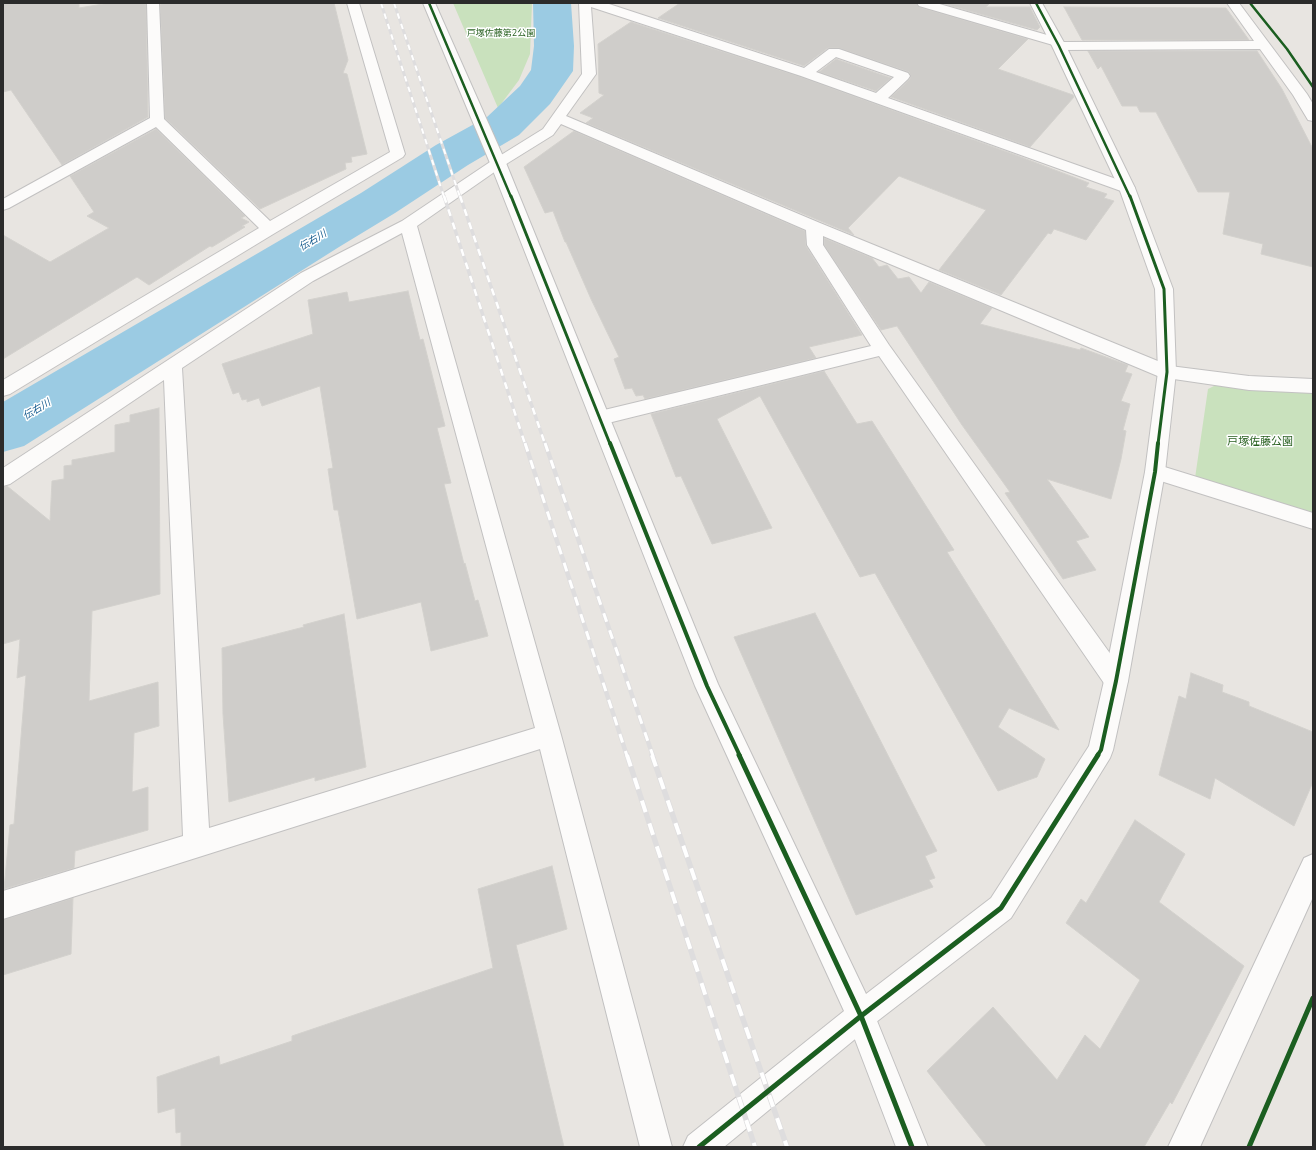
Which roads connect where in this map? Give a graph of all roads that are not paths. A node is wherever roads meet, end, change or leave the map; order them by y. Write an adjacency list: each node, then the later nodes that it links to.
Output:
1 (153, 3): 15 (street)
2 (353, 3): 21 (street)
3 (430, 3): 16 (street)
4 (585, 3): 14 (street)
5 (593, 3): 11 (street)
6 (923, 3): 9 (street)
7 (1036, 3): 9 (street)
8 (1233, 3): 10 (street)
9 (1058, 44): 10 (street); 17 (street)
10 (1264, 44): 13 (street)
11 (806, 73): 12 (street); 12 (street)
12 (878, 99): 17 (street)
13 (1313, 117)
14 (558, 118): 16 (street); 20 (street)
15 (157, 120): 18 (street); 21 (street)
16 (496, 158): 19 (street); 27 (street)
17 (1127, 188): 24 (street)
18 (3, 205)
19 (408, 224): 23 (street); 32 (street)
20 (814, 227): 22 (street); 24 (street)
21 (269, 229): 26 (street)
22 (883, 349): 27 (street); 31 (street)
23 (173, 366): 29 (street); 33 (street)
24 (1167, 372): 25 (street); 28 (street)
25 (1313, 386)
26 (3, 389)
27 (600, 418): 36 (street)
28 (1155, 472): 30 (street); 31 (street)
29 (3, 478)
30 (1313, 521)
31 (1116, 681): 36 (street)
32 (549, 735): 33 (street); 37 (street)
33 (197, 846): 35 (street)
34 (1313, 867): 40 (street)
35 (3, 905)
36 (862, 1016): 38 (street); 39 (street)
37 (656, 1147)
38 (699, 1147)
39 (912, 1147)
40 (1184, 1147)

